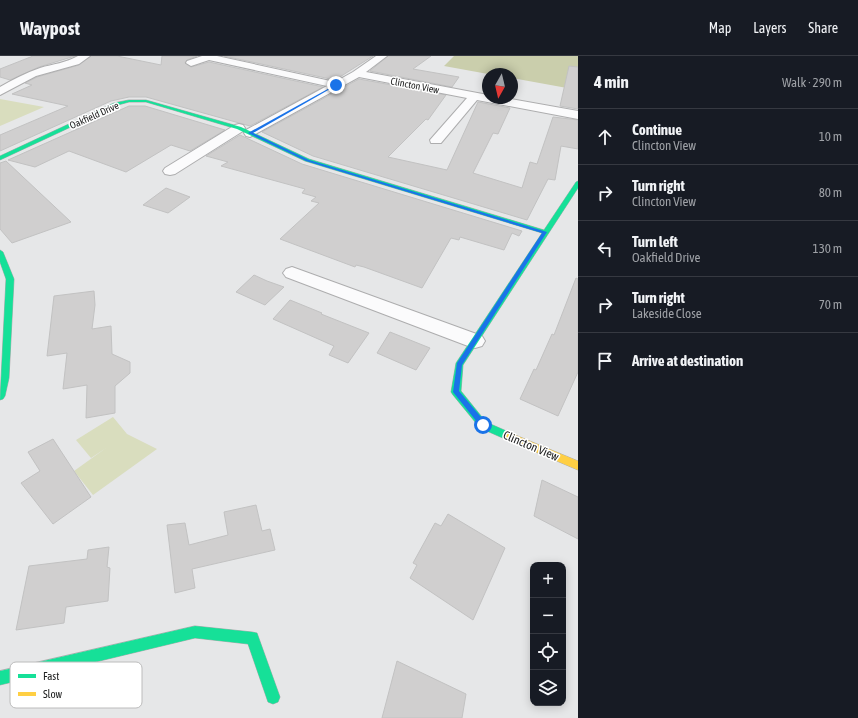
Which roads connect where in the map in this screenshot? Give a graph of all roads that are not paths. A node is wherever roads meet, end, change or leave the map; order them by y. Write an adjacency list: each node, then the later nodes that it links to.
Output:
1 (85, 56): 6 (street)
2 (382, 56): 4 (street)
3 (191, 63): 5 (street)
4 (357, 74): 5 (street); 7 (street, Clincton View)
5 (336, 85): 9 (street)
6 (0, 92)
7 (474, 96): 8 (street, Clincton View); 10 (street)
8 (578, 115)
9 (244, 130): 11 (street, Oakfield Drive); 12 (street); 14 (street, Oakfield Drive)
10 (436, 140)
11 (0, 158)
12 (170, 171)
13 (578, 184): 14 (street, Clincton View)
14 (545, 232): 17 (street, Clincton View)
15 (0, 252): 18 (street)
16 (292, 273): 17 (street)
17 (474, 341): 19 (street, Clincton View)
18 (0, 396)
19 (578, 466)
20 (68, 662): 23 (street)
21 (10, 676): 22 (street)
22 (0, 678)
23 (273, 697)

